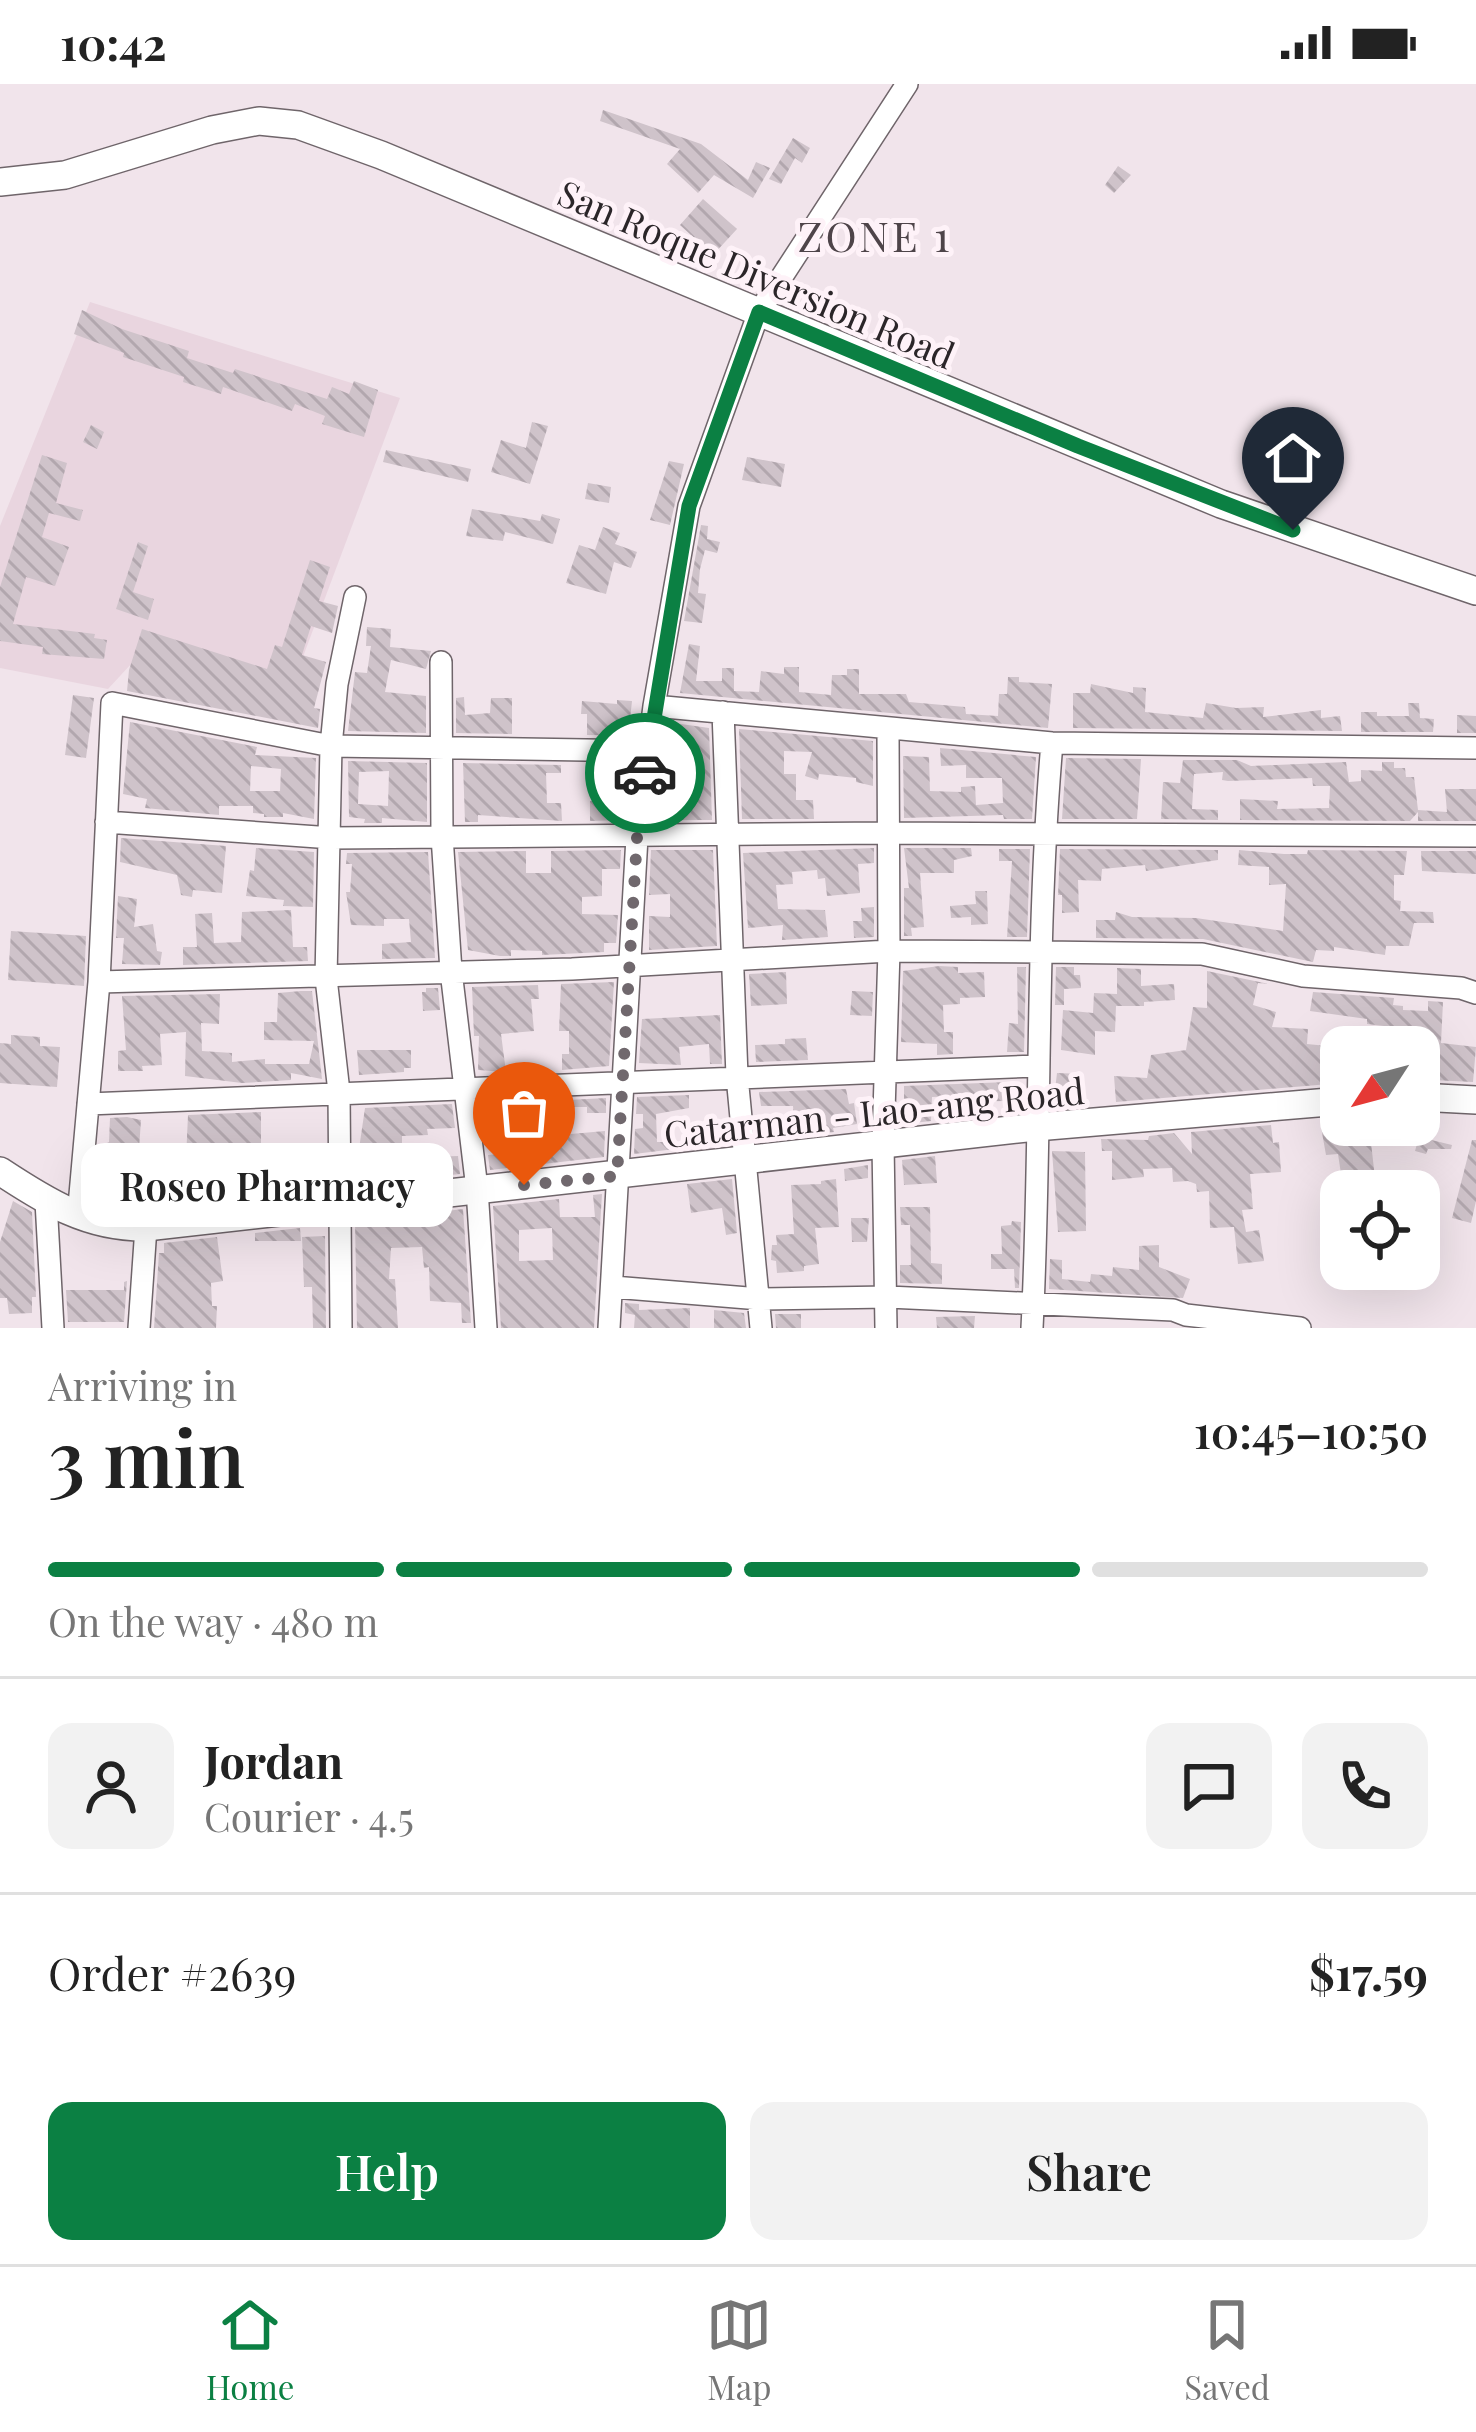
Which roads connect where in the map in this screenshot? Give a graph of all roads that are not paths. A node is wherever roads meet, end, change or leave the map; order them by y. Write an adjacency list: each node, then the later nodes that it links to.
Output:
1 (907, 84): 3 (street)
2 (0, 182): 3 (main road, San Roque Diversion Road)
3 (759, 312): 4 (main road, San Roque Diversion Road); 7 (street)
4 (1476, 591)
5 (355, 598): 11 (street)
6 (441, 662): 12 (street)
7 (654, 706): 8 (street); 14 (street)
8 (724, 712): 9 (street); 17 (street)
9 (888, 731): 10 (street); 16 (street)
10 (1052, 743): 13 (street); 18 (street)
11 (331, 746): 12 (street); 15 (street); 21 (street)
12 (444, 748): 14 (street); 19 (street)
13 (1476, 748)
14 (648, 752): 22 (street)
15 (106, 822): 21 (street); 29 (street)
16 (886, 832): 17 (street); 18 (street); 23 (street)
17 (728, 833): 22 (street); 25 (street)
18 (1044, 835): 20 (street); 24 (street)
19 (442, 836): 21 (street); 22 (street); 27 (street)
20 (1476, 836)
21 (332, 838): 28 (street)
22 (637, 838): 26 (street)
23 (889, 951): 24 (street); 25 (street); 32 (street)
24 (1042, 952): 30 (street); 31 (street)
25 (730, 959): 26 (street); 33 (street)
26 (632, 964): 27 (street); 34 (street)
27 (451, 971): 28 (street); 35 (street)
28 (326, 978): 29 (street); 36 (street)
29 (99, 982): 40 (street)
30 (1476, 993)
31 (1037, 1066): 32 (street); 41 (street)
32 (884, 1072): 33 (street); 42 (street)
33 (737, 1076): 34 (street); 43 (street)
34 (621, 1082): 35 (street); 45 (street)
35 (464, 1089): 36 (street); 46 (street)
36 (339, 1092): 40 (street); 48 (street)
37 (1440, 1098): 38 (main road)
38 (1476, 1100)
39 (1320, 1103): 41 (main road, Catarman - Lao-ang Road)
40 (88, 1104): 49 (street)
41 (1036, 1127): 42 (main road, Catarman - Lao-ang Road); 54 (street)
42 (883, 1144): 43 (main road, Catarman - Lao-ang Road); 52 (street)
43 (746, 1159): 45 (main road, Catarman - Lao-ang Road); 53 (street)
44 (0, 1171): 47 (main road, Catarman - Lao-ang Road)
45 (617, 1176): 46 (main road, Catarman - Lao-ang Road); 51 (street)
46 (477, 1189): 48 (main road, Catarman - Lao-ang Road); 58 (street)
47 (46, 1201): 49 (main road, Catarman - Lao-ang Road); 55 (street)
48 (340, 1202): 50 (main road, Catarman - Lao-ang Road); 57 (street)
49 (78, 1217): 50 (main road, Catarman - Lao-ang Road)
50 (146, 1227): 56 (street)
51 (613, 1287): 53 (street); 59 (street)
52 (888, 1297): 53 (street); 54 (street); 61 (street)
53 (760, 1299): 60 (street)
54 (1034, 1302): 62 (street); 63 (street)
55 (53, 1328)
56 (139, 1328)
57 (341, 1328)
58 (486, 1328)
59 (609, 1328)
60 (761, 1328)
61 (886, 1328)
62 (1032, 1328)
63 (1300, 1328)

